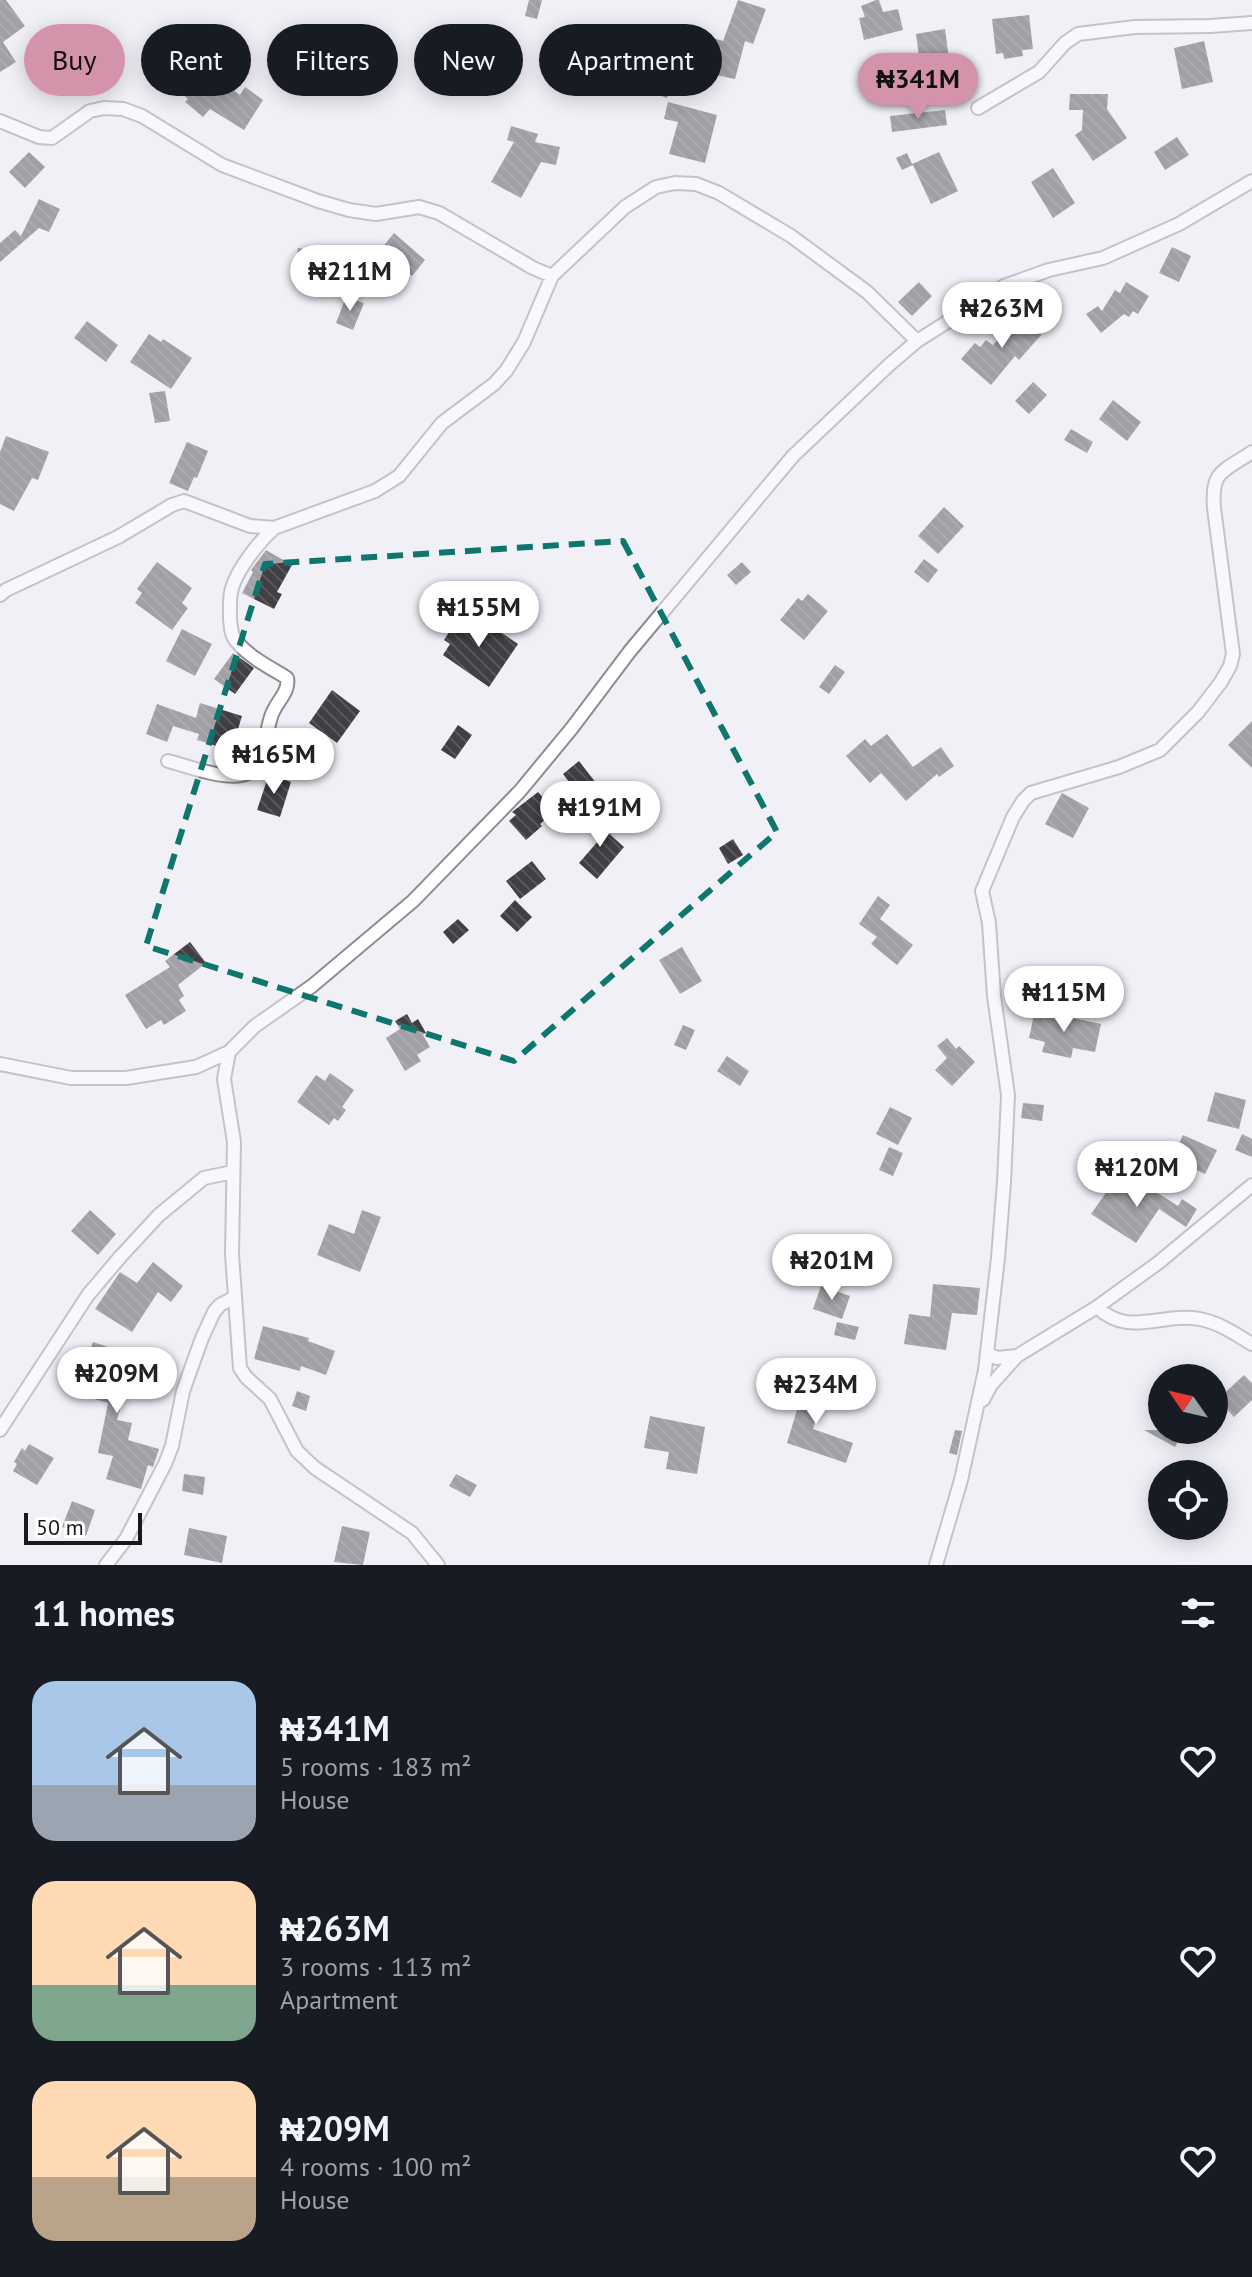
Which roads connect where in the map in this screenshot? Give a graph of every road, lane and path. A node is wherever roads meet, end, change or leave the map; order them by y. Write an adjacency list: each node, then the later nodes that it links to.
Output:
1 (1252, 23): 2 (street)
2 (978, 108)
3 (0, 121): 5 (street)
4 (1252, 181): 6 (street)
5 (552, 276): 6 (street); 8 (street)
6 (917, 341): 11 (street)
7 (1252, 452): 18 (street)
8 (275, 528): 9 (street); 10 (street)
9 (0, 595)
10 (168, 761)
11 (229, 1052): 12 (street); 13 (street)
12 (0, 1064)
13 (233, 1172): 15 (street); 21 (street)
14 (1252, 1185): 16 (street)
15 (235, 1297): 22 (street); 23 (street)
16 (1097, 1307): 17 (street); 19 (street)
17 (1252, 1344)
18 (988, 1354): 19 (street); 20 (street)
19 (1017, 1356): 20 (street)
20 (978, 1410): 24 (street)
21 (0, 1430)
22 (106, 1565)
23 (438, 1565)
24 (936, 1565)

